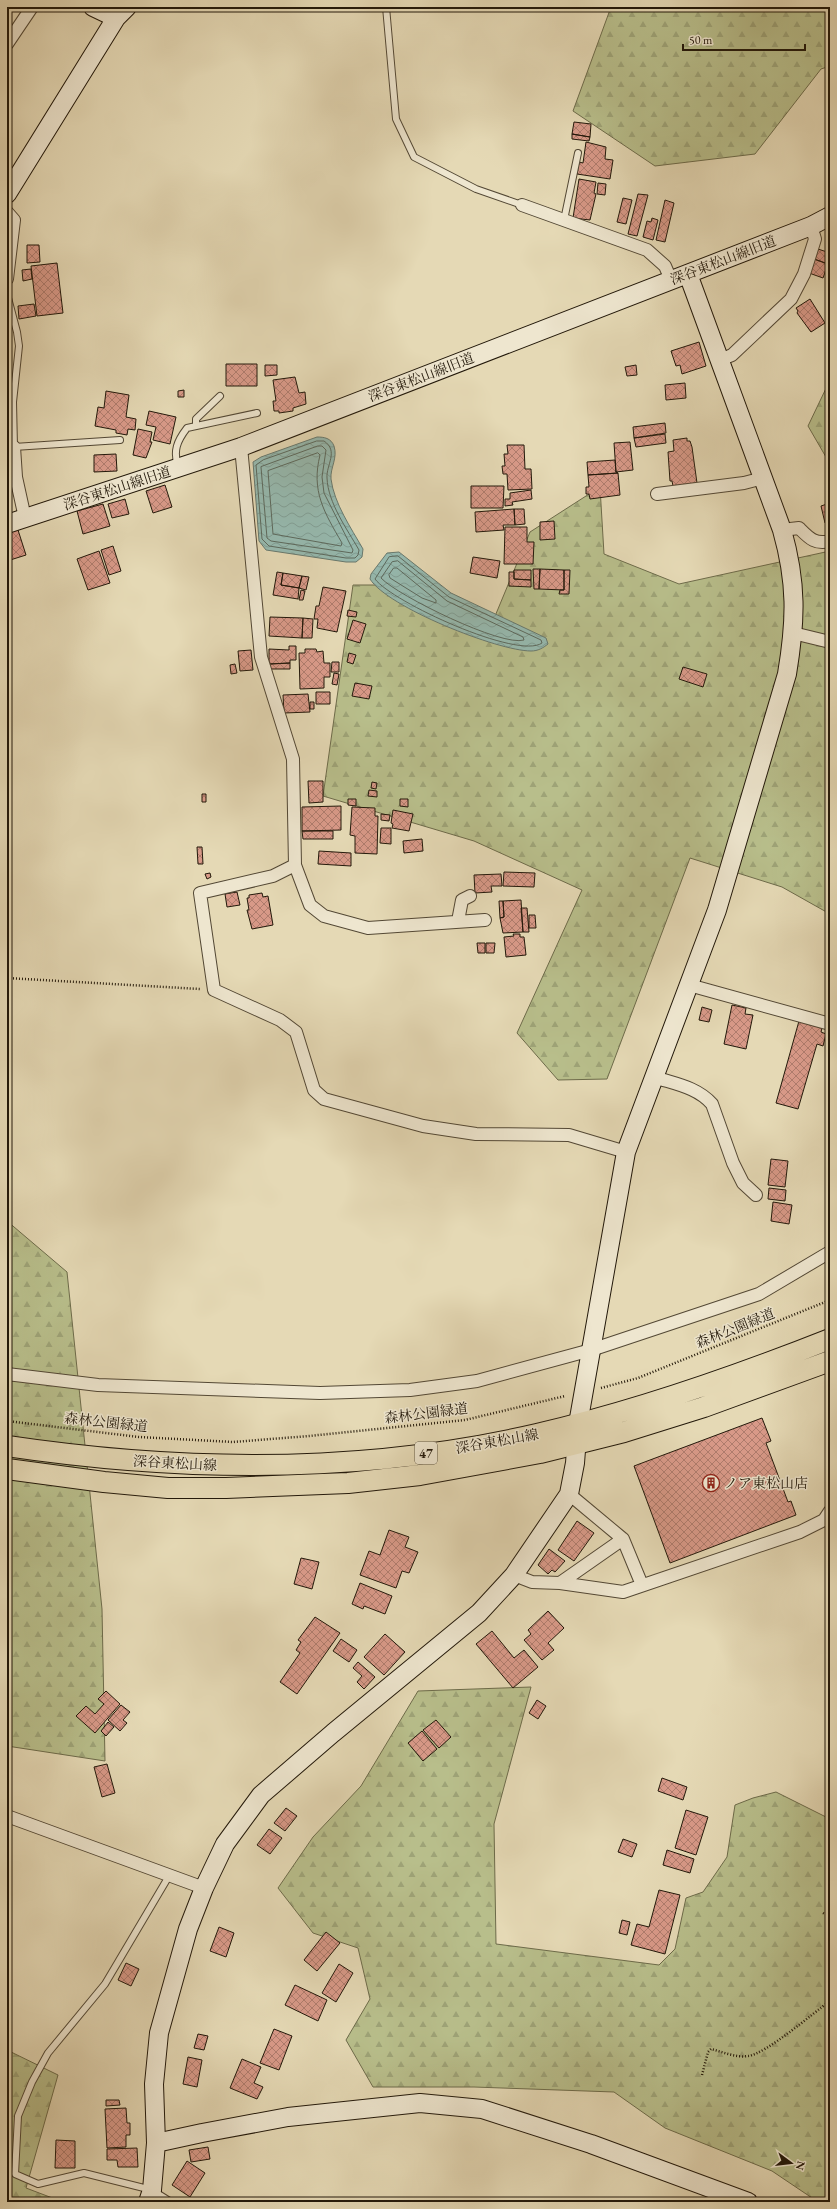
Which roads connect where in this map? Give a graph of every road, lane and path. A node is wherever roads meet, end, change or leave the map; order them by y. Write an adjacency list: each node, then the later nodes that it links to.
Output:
1 (32, 7): 5 (street)
2 (93, 7): 4 (street)
3 (386, 7): 8 (lane)
4 (122, 13): 7 (street)
5 (7, 44)
6 (578, 153): 11 (lane)
7 (7, 194)
8 (522, 206): 11 (street)
9 (7, 212): 14 (street)
10 (830, 216): 12 (street, 深谷東松山線旧道)
11 (564, 220): 15 (street)
12 (811, 226): 13 (street, 深谷東松山線旧道); 17 (street)
13 (688, 274): 15 (street, 深谷東松山線旧道); 17 (street)
14 (7, 279)
15 (671, 280): 23 (street, 深谷東松山線旧道)
16 (7, 294): 22 (lane)
17 (720, 360): 25 (street)
18 (220, 396): 20 (lane)
19 (257, 413): 20 (lane)
20 (196, 426): 24 (lane)
21 (120, 440): 22 (lane)
22 (14, 447): 27 (street)
23 (241, 447): 24 (street, 深谷東松山線旧道); 33 (street)
24 (179, 468): 27 (street, 深谷東松山線旧道)
25 (763, 478): 26 (street); 29 (street)
26 (657, 494)
27 (26, 518): 28 (street, 深谷東松山線旧道)
28 (7, 524)
29 (782, 530): 30 (street); 31 (street)
30 (830, 541)
31 (794, 634): 32 (street); 38 (street)
32 (830, 642)
33 (295, 865): 36 (street); 39 (street)
34 (470, 896): 36 (street)
35 (485, 920): 36 (street)
36 (458, 921)
37 (7, 978): 39 (path)
38 (689, 985): 40 (street); 41 (street)
39 (214, 990): 42 (street)
40 (830, 1024)
41 (654, 1077): 42 (street); 43 (street)
42 (626, 1152): 47 (street)
43 (756, 1195)
44 (830, 1252): 47 (street)
45 (830, 1300): 50 (path, 森林公園緑道)
46 (830, 1339): 52 (main road, 深谷東松山線 / 47)
47 (591, 1350): 49 (street); 50 (street)
48 (830, 1361): 53 (main road, 深谷東松山線 / 47)
49 (7, 1374)
50 (584, 1392): 51 (path, 森林公園緑道); 52 (street)
51 (7, 1421)
52 (578, 1424): 53 (street); 54 (main road, 深谷東松山線 / 47)
53 (576, 1443): 55 (main road, 深谷東松山線 / 47); 56 (street)
54 (7, 1446)
55 (7, 1469)
56 (568, 1494): 58 (street); 59 (street)
57 (828, 1518): 61 (street)
58 (623, 1539): 60 (street); 61 (street)
59 (514, 1575): 60 (street); 64 (street)
60 (560, 1583): 61 (street)
61 (642, 1585)
62 (7, 1816): 63 (street)
63 (169, 1876): 64 (street); 70 (lane)
64 (204, 1888): 69 (street)
65 (823, 1913): 66 (path)
66 (830, 1917)
67 (830, 2001): 68 (path)
68 (702, 2075)
69 (156, 2143): 70 (street); 72 (street)
70 (150, 2196): 71 (lane)
71 (171, 2202)
72 (748, 2202)

